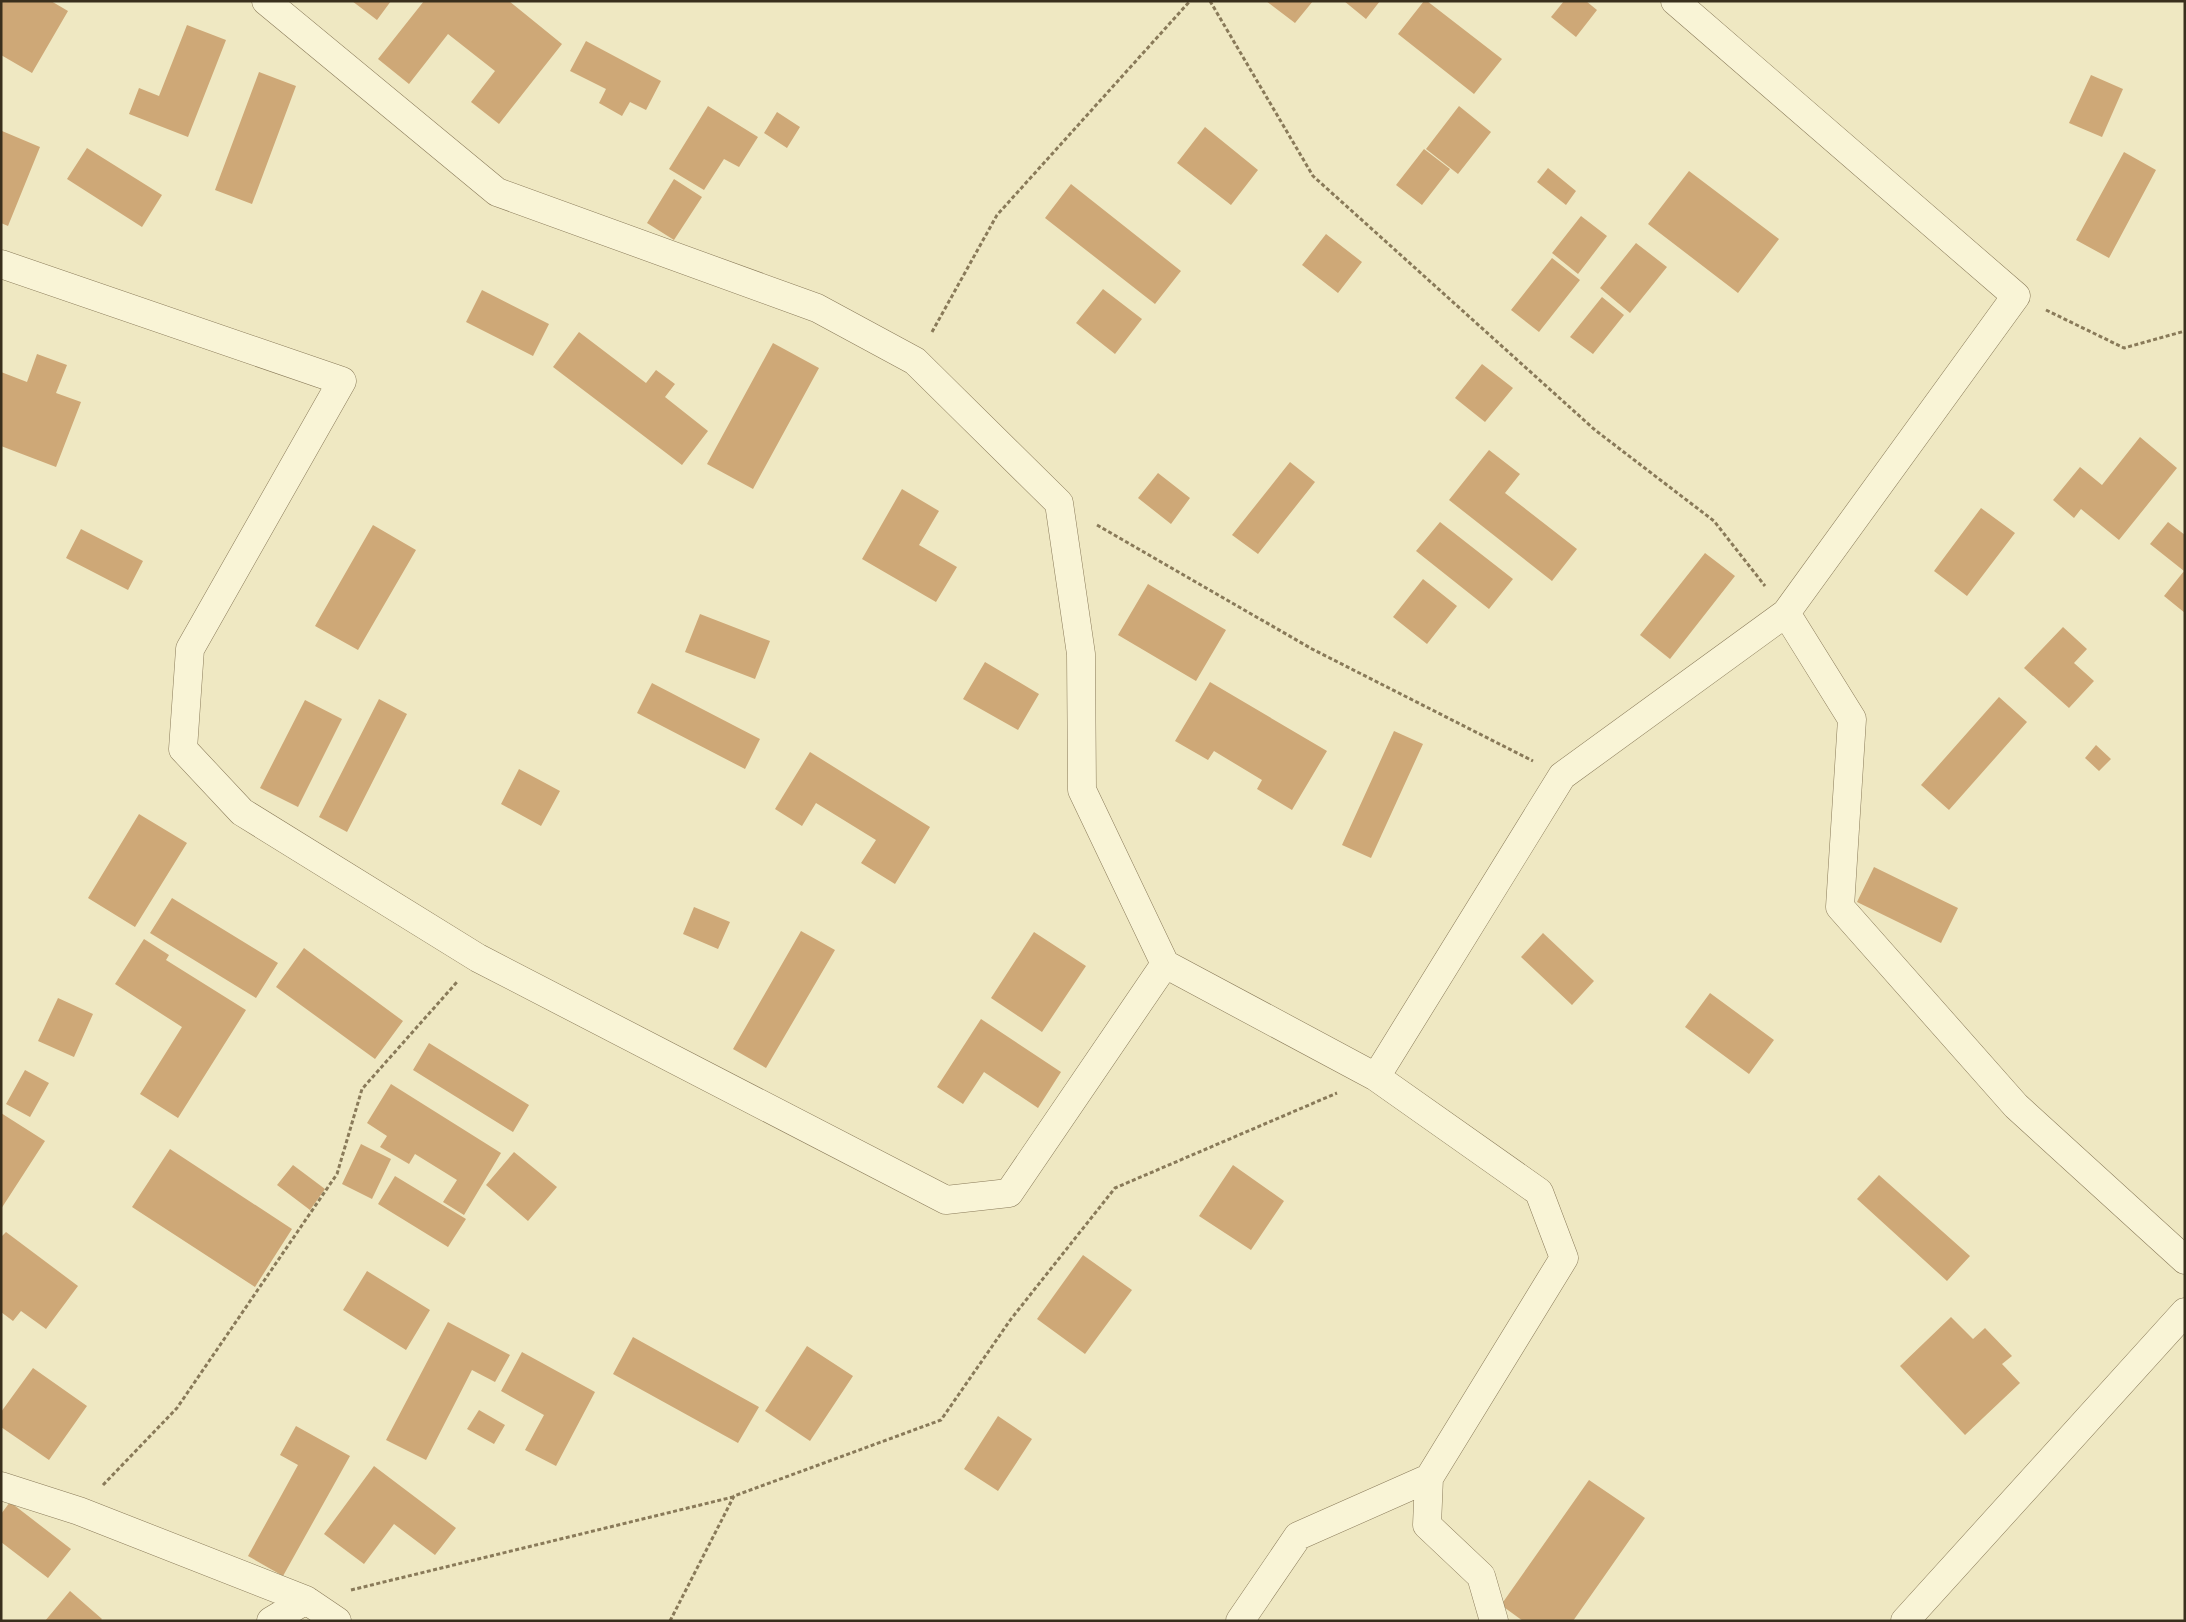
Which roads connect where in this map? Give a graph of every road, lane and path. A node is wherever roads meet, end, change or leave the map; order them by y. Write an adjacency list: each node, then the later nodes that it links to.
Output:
1 (266, 1): 8 (street)
2 (1190, 1): 8 (path)
3 (1210, 1): 10 (path)
4 (1675, 1): 6 (street)
5 (1, 264): 12 (street)
6 (2016, 296): 7 (path); 10 (street)
7 (2185, 332)
8 (915, 361): 9 (street)
9 (1059, 503): 11 (path); 13 (street)
10 (1786, 613): 11 (street); 15 (street)
11 (1562, 776): 14 (street)
12 (478, 958): 13 (street); 20 (path)
13 (1165, 964): 14 (street)
14 (1376, 1077): 17 (street); 19 (path)
15 (2185, 1260)
16 (2185, 1312): 27 (street)
17 (1429, 1478): 25 (street); 26 (street)
18 (1, 1486): 20 (street)
19 (734, 1496): 21 (path); 24 (path)
20 (79, 1511): 21 (street)
21 (306, 1600): 22 (street); 23 (street)
22 (271, 1621)
23 (337, 1621)
24 (670, 1621)
25 (1240, 1621)
26 (1494, 1621)
27 (1905, 1621)

